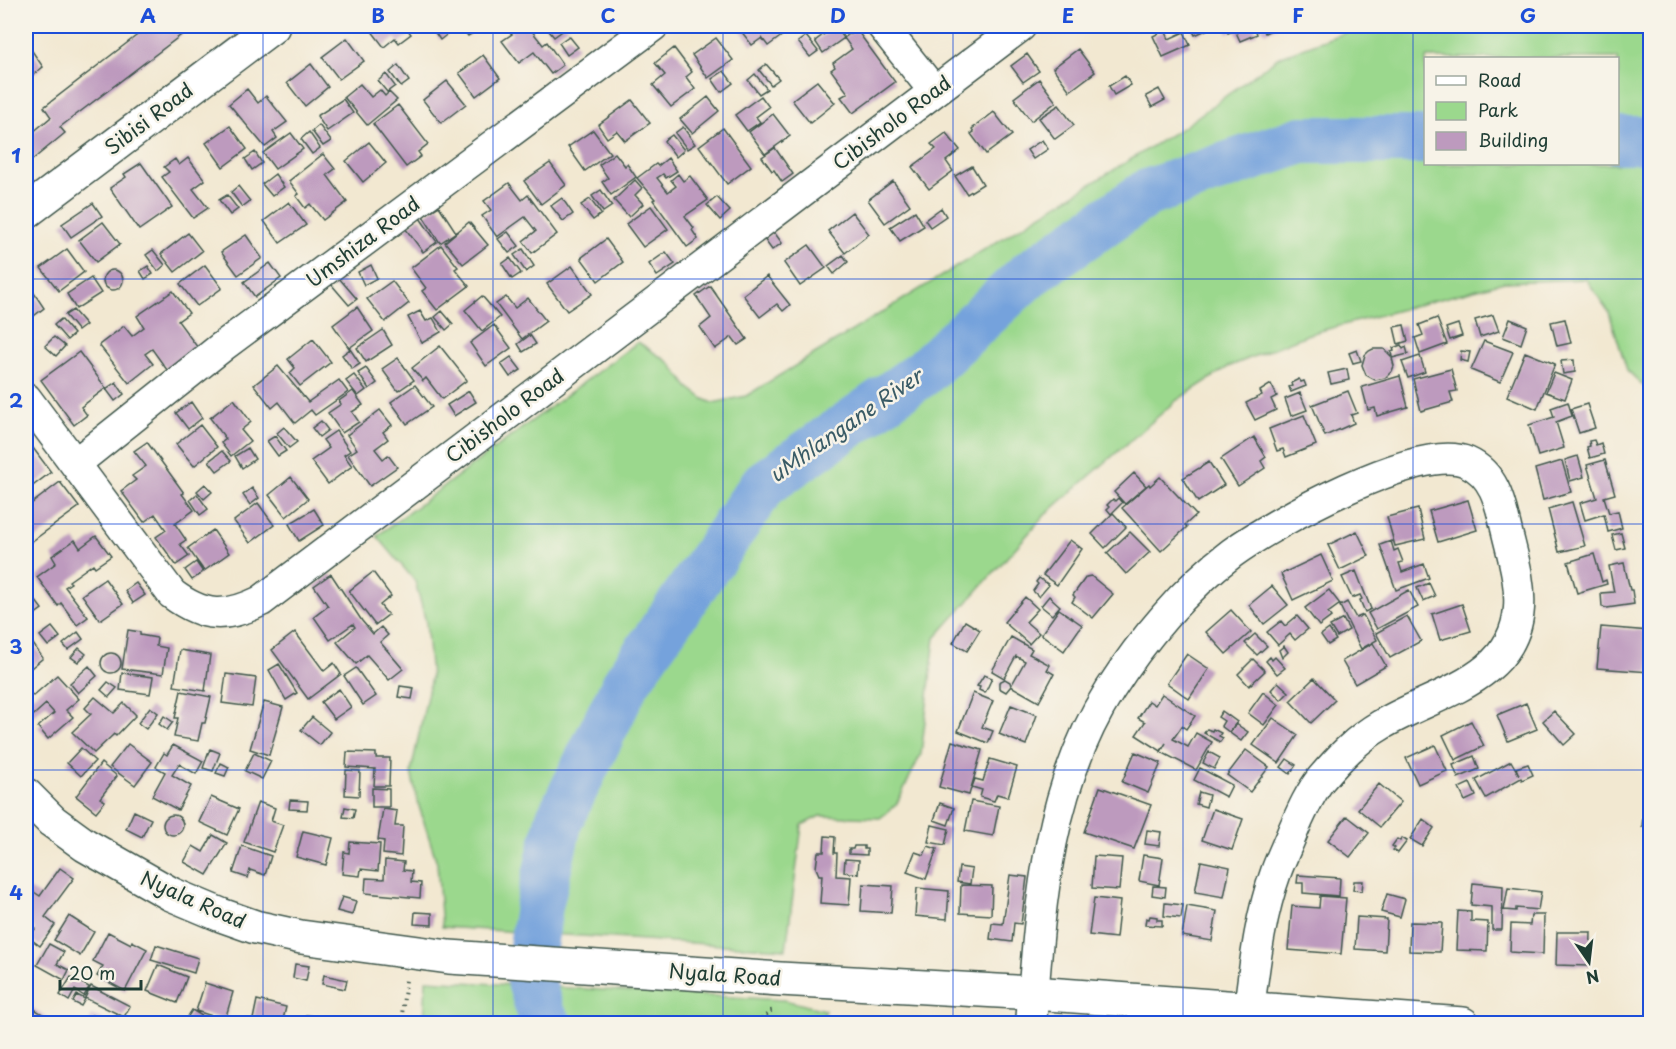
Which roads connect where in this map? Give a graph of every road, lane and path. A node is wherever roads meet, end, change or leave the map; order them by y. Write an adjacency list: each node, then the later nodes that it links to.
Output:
1 (273, 26): 6 (street, Sibisi Road)
2 (653, 26): 8 (street, Umshiza Road)
3 (882, 26): 5 (street)
4 (1021, 26): 5 (street, Cibisholo Road)
5 (934, 91): 8 (street, Cibisholo Road)
6 (26, 212)
7 (26, 398): 8 (street, Cibisholo Road)
8 (76, 463)
9 (26, 795): 10 (street, Nyala Road)
10 (410, 952): 11 (street, Nyala Road); 13 (path)
11 (1032, 1008): 12 (street, Nyala Road); 12 (street)
12 (1249, 1009): 14 (street, Nyala Road)
13 (401, 1023)
14 (1462, 1023)

